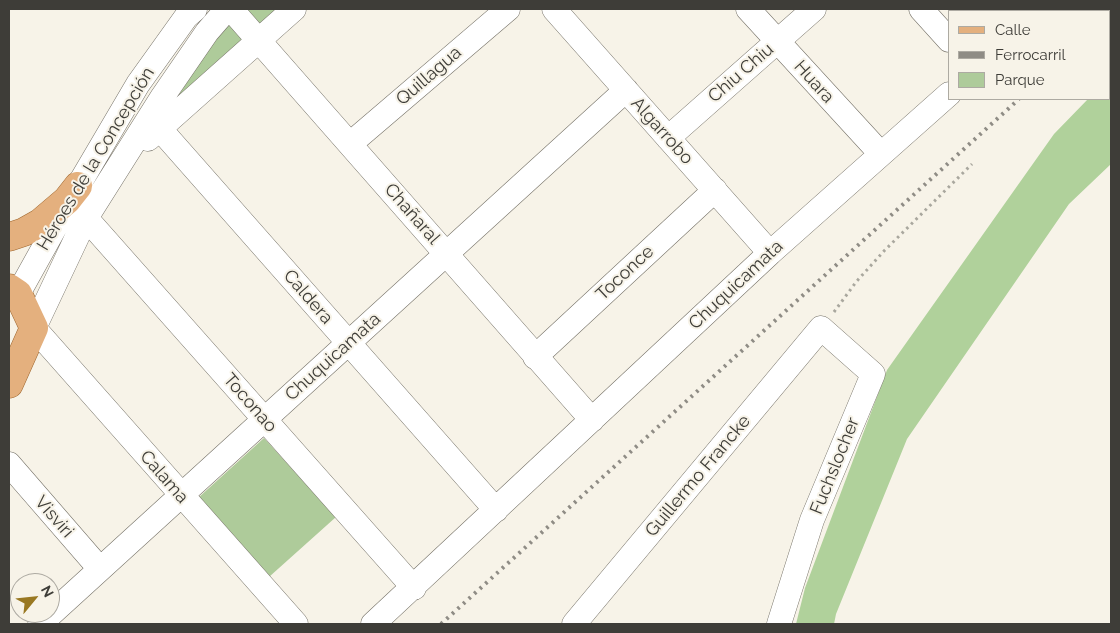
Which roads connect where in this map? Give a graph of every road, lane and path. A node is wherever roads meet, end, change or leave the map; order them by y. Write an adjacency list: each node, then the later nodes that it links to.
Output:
1 (195, 9): 21 (street, Héroes de la Concepción)
2 (227, 9): 19 (street, Héroes de la Concepción)
3 (231, 9): 11 (street, Chañaral)
4 (294, 9): 11 (street, Héroes de la Concepción)
5 (508, 9): 17 (street, Quillagua)
6 (554, 9): 13 (street, Algarrobo)
7 (748, 9): 12 (street, Huara)
8 (814, 9): 12 (street, Chiu Chiu)
9 (921, 9): 10 (street)
10 (948, 39)
11 (258, 40): 15 (street, Héroes de la Concepción); 17 (street, Chañaral)
12 (777, 41): 16 (street, Chiu Chiu); 18 (street, Huara)
13 (626, 90): 16 (street, Algarrobo); 26 (street, Chuquicamata)
14 (948, 95): 18 (street, Chuquicamata)
15 (160, 130): 19 (street, Héroes de la Concepción); 30 (street, Caldera)
16 (668, 138): 22 (street, Algarrobo)
17 (350, 144): 26 (street, Chañaral)
18 (881, 154): 25 (street, Chuquicamata)
19 (121, 160): 23 (street, Héroes de la Concepción)
20 (972, 164): 29 (path)
21 (78, 186): 24 (main road); 27 (street, Héroes de la Concepción)
22 (715, 190): 25 (street, Algarrobo); 31 (street, Toconce)
23 (86, 218): 28 (street, Héroes de la Concepción); 33 (street, Toconao)
24 (9, 237)
25 (770, 253): 34 (street, Chuquicamata)
26 (446, 254): 30 (street, Chuquicamata); 31 (street, Chañaral)
27 (11, 304): 28 (main road)
28 (34, 328): 32 (main road, Héroes de la Concepción); 36 (street, Calama)
29 (821, 328): 43 (street, Guillermo Francke); 44 (street, Fuchslocher)
30 (348, 343): 33 (street, Chuquicamata); 37 (street, Caldera)
31 (536, 357): 34 (street, Chañaral)
32 (9, 384)
33 (264, 420): 36 (street, Chuquicamata); 39 (street, Toconao)
34 (592, 420): 37 (street, Chuquicamata)
35 (9, 464): 38 (street, Visviri)
36 (181, 496): 38 (street, Chuquicamata); 41 (street, Calama)
37 (496, 510): 39 (street, Chuquicamata)
38 (100, 569): 40 (street, Chuquicamata)
39 (414, 588): 42 (street, Chuquicamata)
40 (40, 624)
41 (296, 624)
42 (373, 624)
43 (574, 624)
44 (779, 624)

